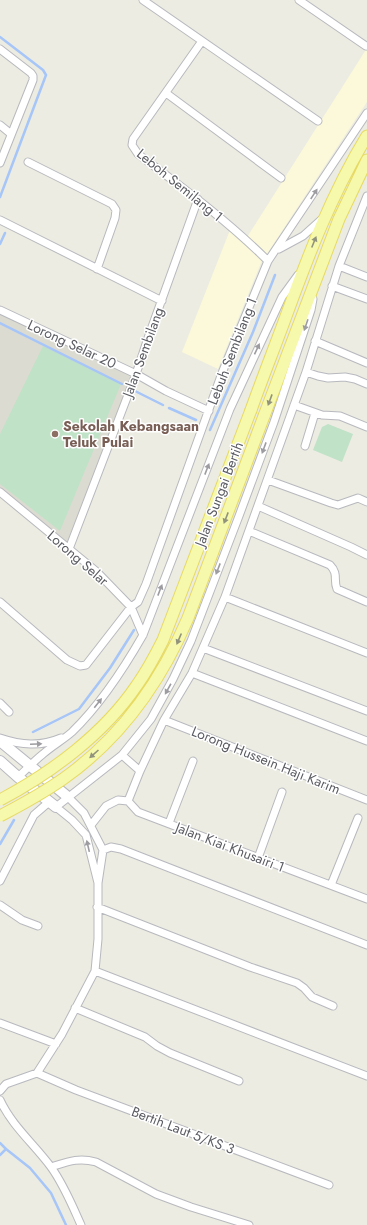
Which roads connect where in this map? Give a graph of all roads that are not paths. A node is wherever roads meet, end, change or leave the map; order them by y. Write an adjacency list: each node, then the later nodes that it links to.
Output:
1 (143, 0): 3 (street)
2 (299, 0): 4 (street)
3 (202, 41): 6 (street, Leboh Semilang 1); 8 (street)
4 (366, 46)
5 (0, 49): 10 (street)
6 (166, 93): 15 (street); 17 (street, Leboh Semilang 1)
7 (367, 113): 21 (street, Lebuh Sembilang 1, one-way to 7)
8 (318, 121)
9 (0, 125): 10 (street)
10 (11, 134): 14 (street)
11 (367, 136): 19 (main road, Jalan Sungai Bertih)
12 (367, 160): 26 (main road, Jalan Sungai Bertih)
13 (28, 162): 25 (street)
14 (0, 163)
15 (281, 178)
16 (367, 196): 18 (street)
17 (198, 199): 22 (street, Leboh Semilang 1); 30 (street, Jalan Sembilang)
18 (364, 213): 23 (street)
19 (325, 216): 21 (street); 24 (main road, Jalan Sungai Bertih, one-way to 19)
20 (0, 220): 25 (street)
21 (277, 250): 22 (street, Lebuh Sembilang 1)
22 (268, 261): 38 (street, Lebuh Sembilang 1)
23 (338, 266): 27 (street); 28 (street)
24 (304, 268): 53 (street, one-way to 24); 72 (main road, Jalan Sungai Bertih, bridge)
25 (97, 269): 30 (street)
26 (318, 273): 64 (street, one-way to 64); 76 (main road, Jalan Sungai Bertih, one-way to 76, bridge)
27 (367, 277)
28 (332, 286): 29 (street); 32 (street)
29 (367, 299)
30 (162, 301): 35 (street, Jalan Sembilang)
31 (0, 310): 35 (street, Lorong Selar 20)
32 (315, 341): 33 (street); 34 (street)
33 (367, 364)
34 (306, 372): 36 (street); 37 (street)
35 (136, 374): 38 (street, Lorong Selar 20); 47 (street, Jalan Sembilang)
36 (367, 384)
37 (294, 405): 39 (street); 42 (street)
38 (208, 411): 52 (street, Lebuh Sembilang 1)
39 (315, 413): 40 (street); 41 (street)
40 (367, 427)
41 (305, 446)
42 (268, 480): 44 (street); 45 (street)
43 (0, 492): 47 (street, Lorong Selar)
44 (367, 502)
45 (258, 506): 46 (street); 48 (street)
46 (249, 531): 49 (street); 51 (street)
47 (69, 549): 52 (street, Lorong Selar)
48 (367, 555)
49 (225, 597): 54 (street); 55 (street)
50 (0, 602): 52 (street, Lebuh Sembilang 1)
51 (367, 602)
52 (131, 607): 53 (street, Lorong Selar)
53 (143, 635): 61 (street, one-way to 53)
54 (203, 648): 56 (street); 58 (street)
55 (367, 653)
56 (192, 673): 60 (street); 63 (street)
57 (0, 703): 59 (street)
58 (367, 711)
59 (9, 712)
60 (164, 720): 68 (street); 73 (street, Lorong Hussein Haji Karim)
61 (72, 732): 62 (street, one-way to 61); 67 (street)
62 (0, 739): 67 (main road)
63 (367, 741)
64 (122, 755): 68 (street); 71 (street)
65 (0, 761): 69 (main road)
66 (193, 761): 78 (street)
67 (31, 766): 69 (street); 71 (main road)
68 (140, 771): 74 (street)
69 (18, 777): 75 (main road)
70 (282, 792): 81 (street)
71 (68, 797): 75 (street); 79 (street)
72 (0, 800)
73 (367, 800)
74 (128, 801): 78 (street, Jalan Kiai Khusairi 1); 79 (street)
75 (53, 804): 82 (street); 83 (street, one-way to 75)
76 (0, 816)
77 (358, 818): 84 (street)
78 (169, 823): 81 (street, Jalan Kiai Khusairi 1)
79 (91, 825): 80 (street)
80 (103, 850): 83 (street); 89 (street)
81 (258, 858): 84 (street, Jalan Kiai Khusairi 1)
82 (0, 881)
83 (98, 883): 87 (street)
84 (331, 885): 85 (street, Jalan Kiai Khusairi 1)
85 (367, 899)
86 (0, 905): 88 (street)
87 (97, 907): 90 (street); 91 (street)
88 (38, 926)
89 (367, 946)
90 (95, 971): 92 (street); 96 (street)
91 (333, 1006)
92 (75, 1008): 94 (street); 97 (street)
93 (0, 1023): 94 (street)
94 (56, 1044): 95 (street)
95 (37, 1073): 98 (street); 101 (street, Bertih Laut 5/KS 3)
96 (367, 1076)
97 (239, 1081)
98 (0, 1091)
99 (0, 1100): 100 (street)
100 (51, 1167): 102 (street); 103 (street)
101 (329, 1185)
102 (81, 1225)
103 (249, 1225)

